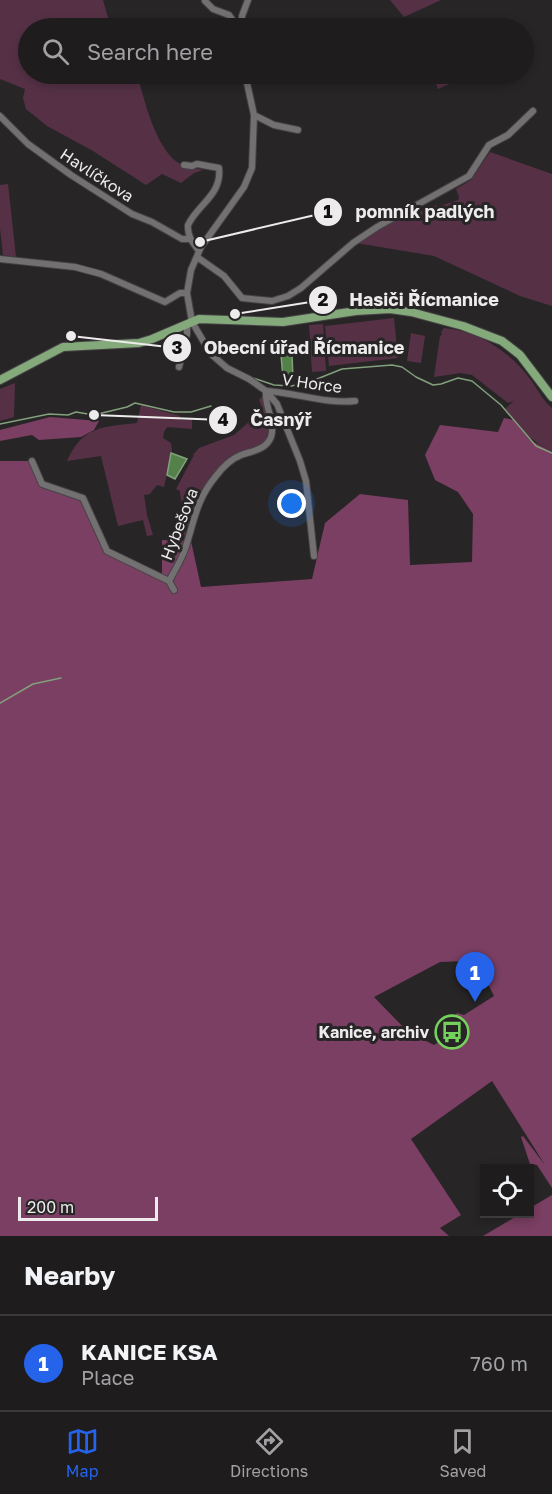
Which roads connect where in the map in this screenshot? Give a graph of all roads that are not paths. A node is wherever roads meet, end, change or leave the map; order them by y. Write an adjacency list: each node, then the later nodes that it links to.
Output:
1 (248, 0): 4 (street)
2 (205, 1): 3 (street)
3 (232, 18)
4 (242, 18)
5 (247, 84): 7 (street)
6 (533, 111): 12 (street)
7 (254, 115): 9 (street); 12 (street)
8 (0, 116): 11 (street, Havlíčkova)
9 (298, 130)
10 (184, 165): 11 (street)
11 (190, 239): 12 (street)
12 (198, 254): 14 (street)
13 (0, 259): 14 (street)
14 (187, 293): 15 (street)
15 (189, 323): 16 (street); 17 (main road); 18 (street); 19 (main road)
16 (179, 367)
17 (0, 380)
18 (266, 392): 20 (street, V Horce); 22 (street); 23 (street, Hybešova)
19 (552, 397)
20 (355, 401)
21 (32, 461): 23 (street)
22 (314, 556)
23 (170, 581): 24 (street, Hybešova)
24 (174, 590)

